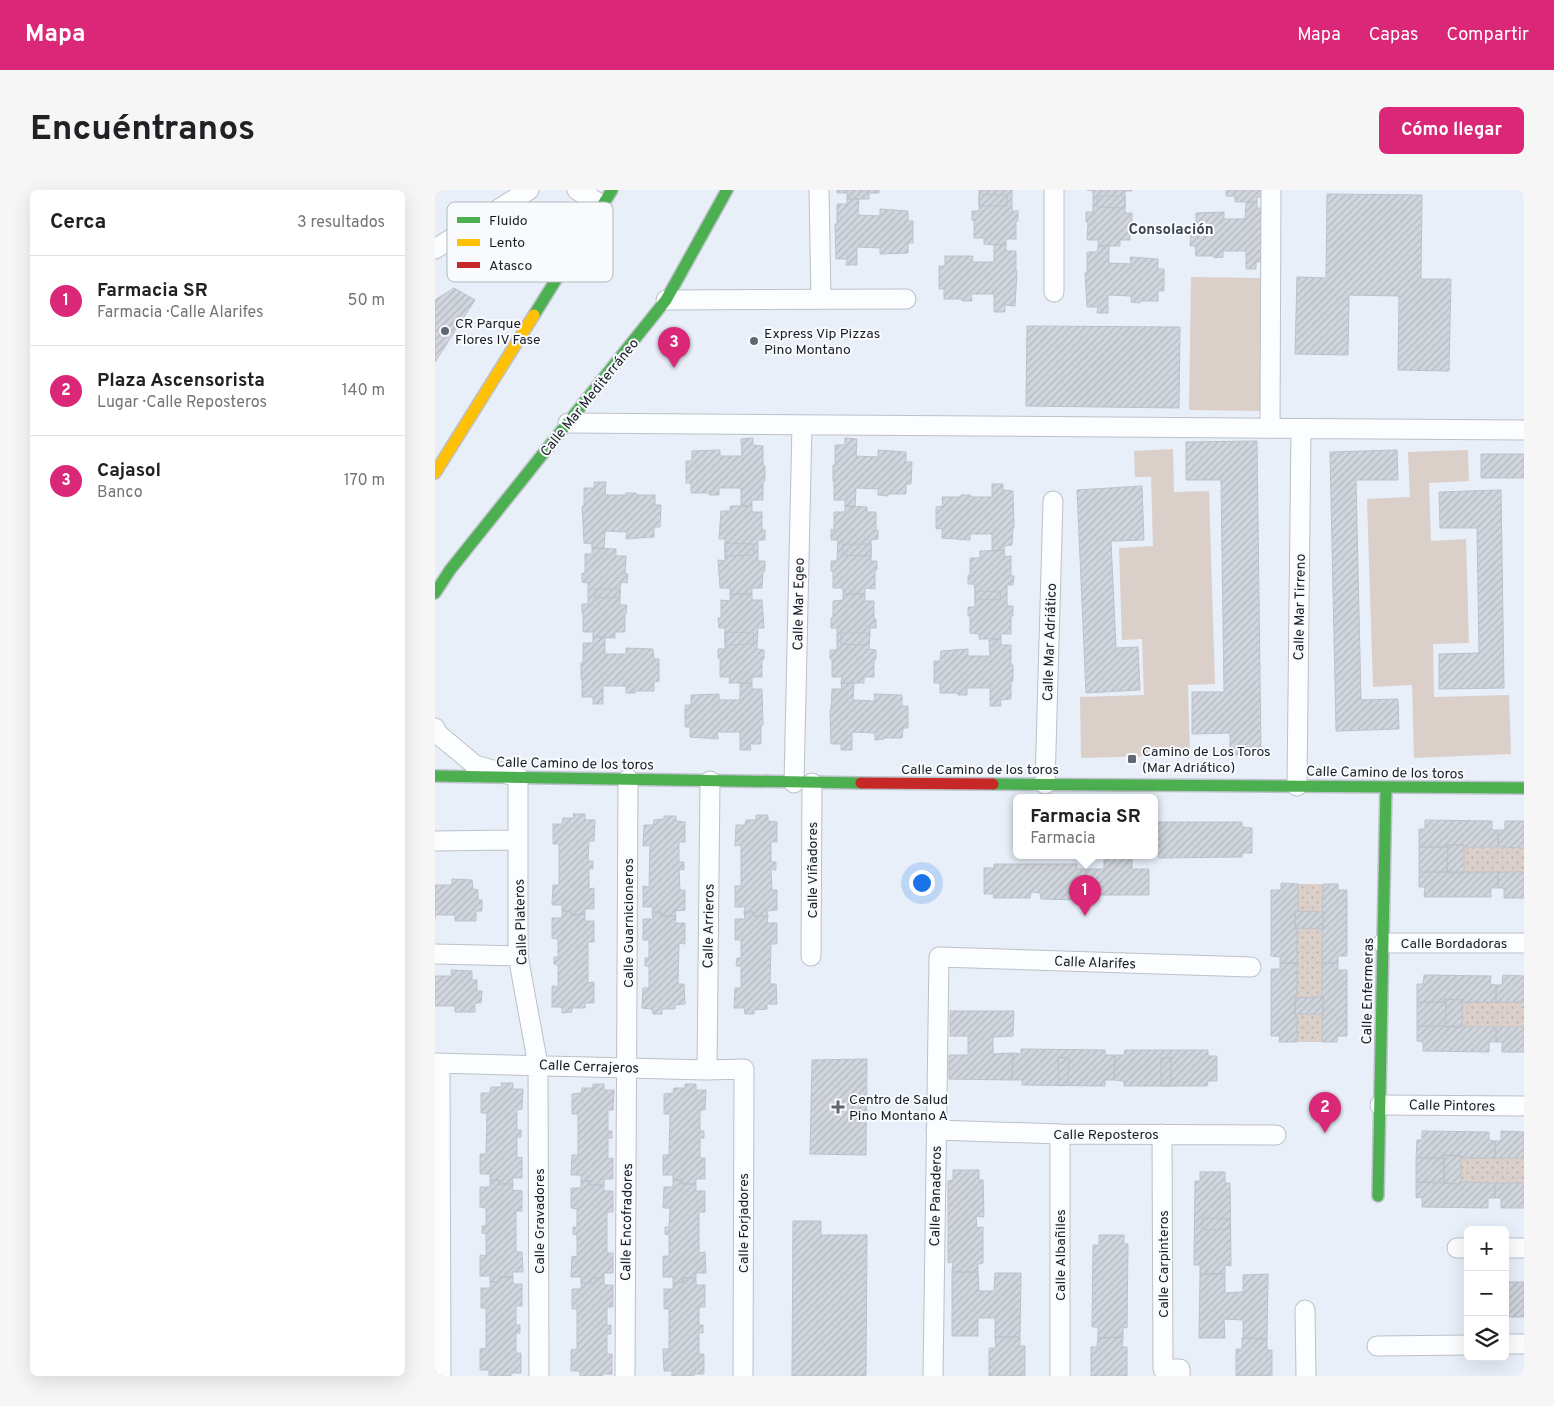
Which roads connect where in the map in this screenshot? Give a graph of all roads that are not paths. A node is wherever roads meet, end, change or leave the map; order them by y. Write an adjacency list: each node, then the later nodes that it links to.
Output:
1 (529, 190): 8 (street)
2 (577, 190): 7 (street)
3 (727, 190): 15 (street, Calle Mar Mediterráneo)
4 (819, 190): 13 (street)
5 (1054, 190): 12 (street)
6 (1271, 190): 18 (street)
7 (607, 198)
8 (510, 202)
9 (447, 241): 10 (street)
10 (435, 249)
11 (554, 282): 21 (street)
12 (1055, 292)
13 (821, 299): 14 (street); 15 (street)
14 (906, 299)
15 (666, 300): 16 (street, Calle Mar Mediterráneo)
16 (568, 423): 17 (street); 23 (street, Calle Mar Mediterráneo)
17 (802, 425): 18 (street); 29 (street, Calle Mar Egeo)
18 (1269, 428): 19 (street)
19 (1301, 428): 20 (street); 32 (street, Calle Mar Tirreno)
20 (1524, 430)
21 (435, 473)
22 (1053, 501): 31 (street, Calle Mar Adriático)
23 (435, 593)
24 (435, 728): 26 (street)
25 (435, 776): 26 (street, Calle Camino de los toros)
26 (518, 777): 27 (street, Calle Camino de los toros); 35 (street, Calle Plateros)
27 (628, 779): 28 (street, Calle Camino de los toros); 46 (street, Calle Guarnicioneros)
28 (710, 781): 29 (street, Calle Camino de los toros); 47 (street, Calle Arrieros)
29 (794, 783): 30 (street, Calle Camino de los toros)
30 (812, 784): 31 (street, Calle Camino de los toros); 41 (street, Calle Viñadores)
31 (1045, 784): 32 (street, Calle Camino de los toros)
32 (1297, 786): 33 (street, Calle Camino de los toros)
33 (1386, 786): 34 (street, Calle Camino de los toros); 37 (street, Calle Enfermeras)
34 (1524, 788)
35 (518, 840): 36 (street); 40 (street, Calle Plateros)
36 (435, 841)
37 (1383, 943): 38 (street, Calle Bordadoras); 49 (street, Calle Enfermeras)
38 (1524, 943)
39 (435, 954): 40 (street)
40 (518, 956): 45 (street, Calle Plateros)
41 (811, 956)
42 (939, 957): 43 (street, Calle Alarifes); 51 (street, Calle Panaderos)
43 (1251, 966)
44 (437, 1063): 45 (street, Calle Cerrajeros); 55 (street)
45 (538, 1065): 46 (street, Calle Cerrajeros); 66 (street, Calle Gravadores)
46 (627, 1068): 47 (street, Calle Cerrajeros); 67 (street, Calle Encofradores)
47 (707, 1070): 48 (street, Calle Cerrajeros)
48 (744, 1070): 68 (street, Calle Forjadores)
49 (1380, 1105): 50 (street, Calle Pintores); 56 (street, Calle Enfermeras)
50 (1524, 1106)
51 (936, 1130): 52 (street, Calle Reposteros); 69 (street, Calle Panaderos)
52 (1060, 1134): 53 (street, Calle Reposteros); 70 (street, Calle Albañiles)
53 (1162, 1134): 54 (street, Calle Reposteros); 71 (street, Calle Carpinteros)
54 (1276, 1134)
55 (437, 1148): 59 (street)
56 (1378, 1196)
57 (1509, 1248): 58 (street)
58 (1524, 1248)
59 (437, 1252): 65 (street)
60 (1305, 1310): 72 (street)
61 (1509, 1344): 62 (street)
62 (1524, 1344)
63 (1464, 1345): 64 (street)
64 (1377, 1346)
65 (441, 1376)
66 (539, 1376)
67 (625, 1376)
68 (743, 1376)
69 (933, 1376)
70 (1060, 1376)
71 (1180, 1376)
72 (1306, 1376)

